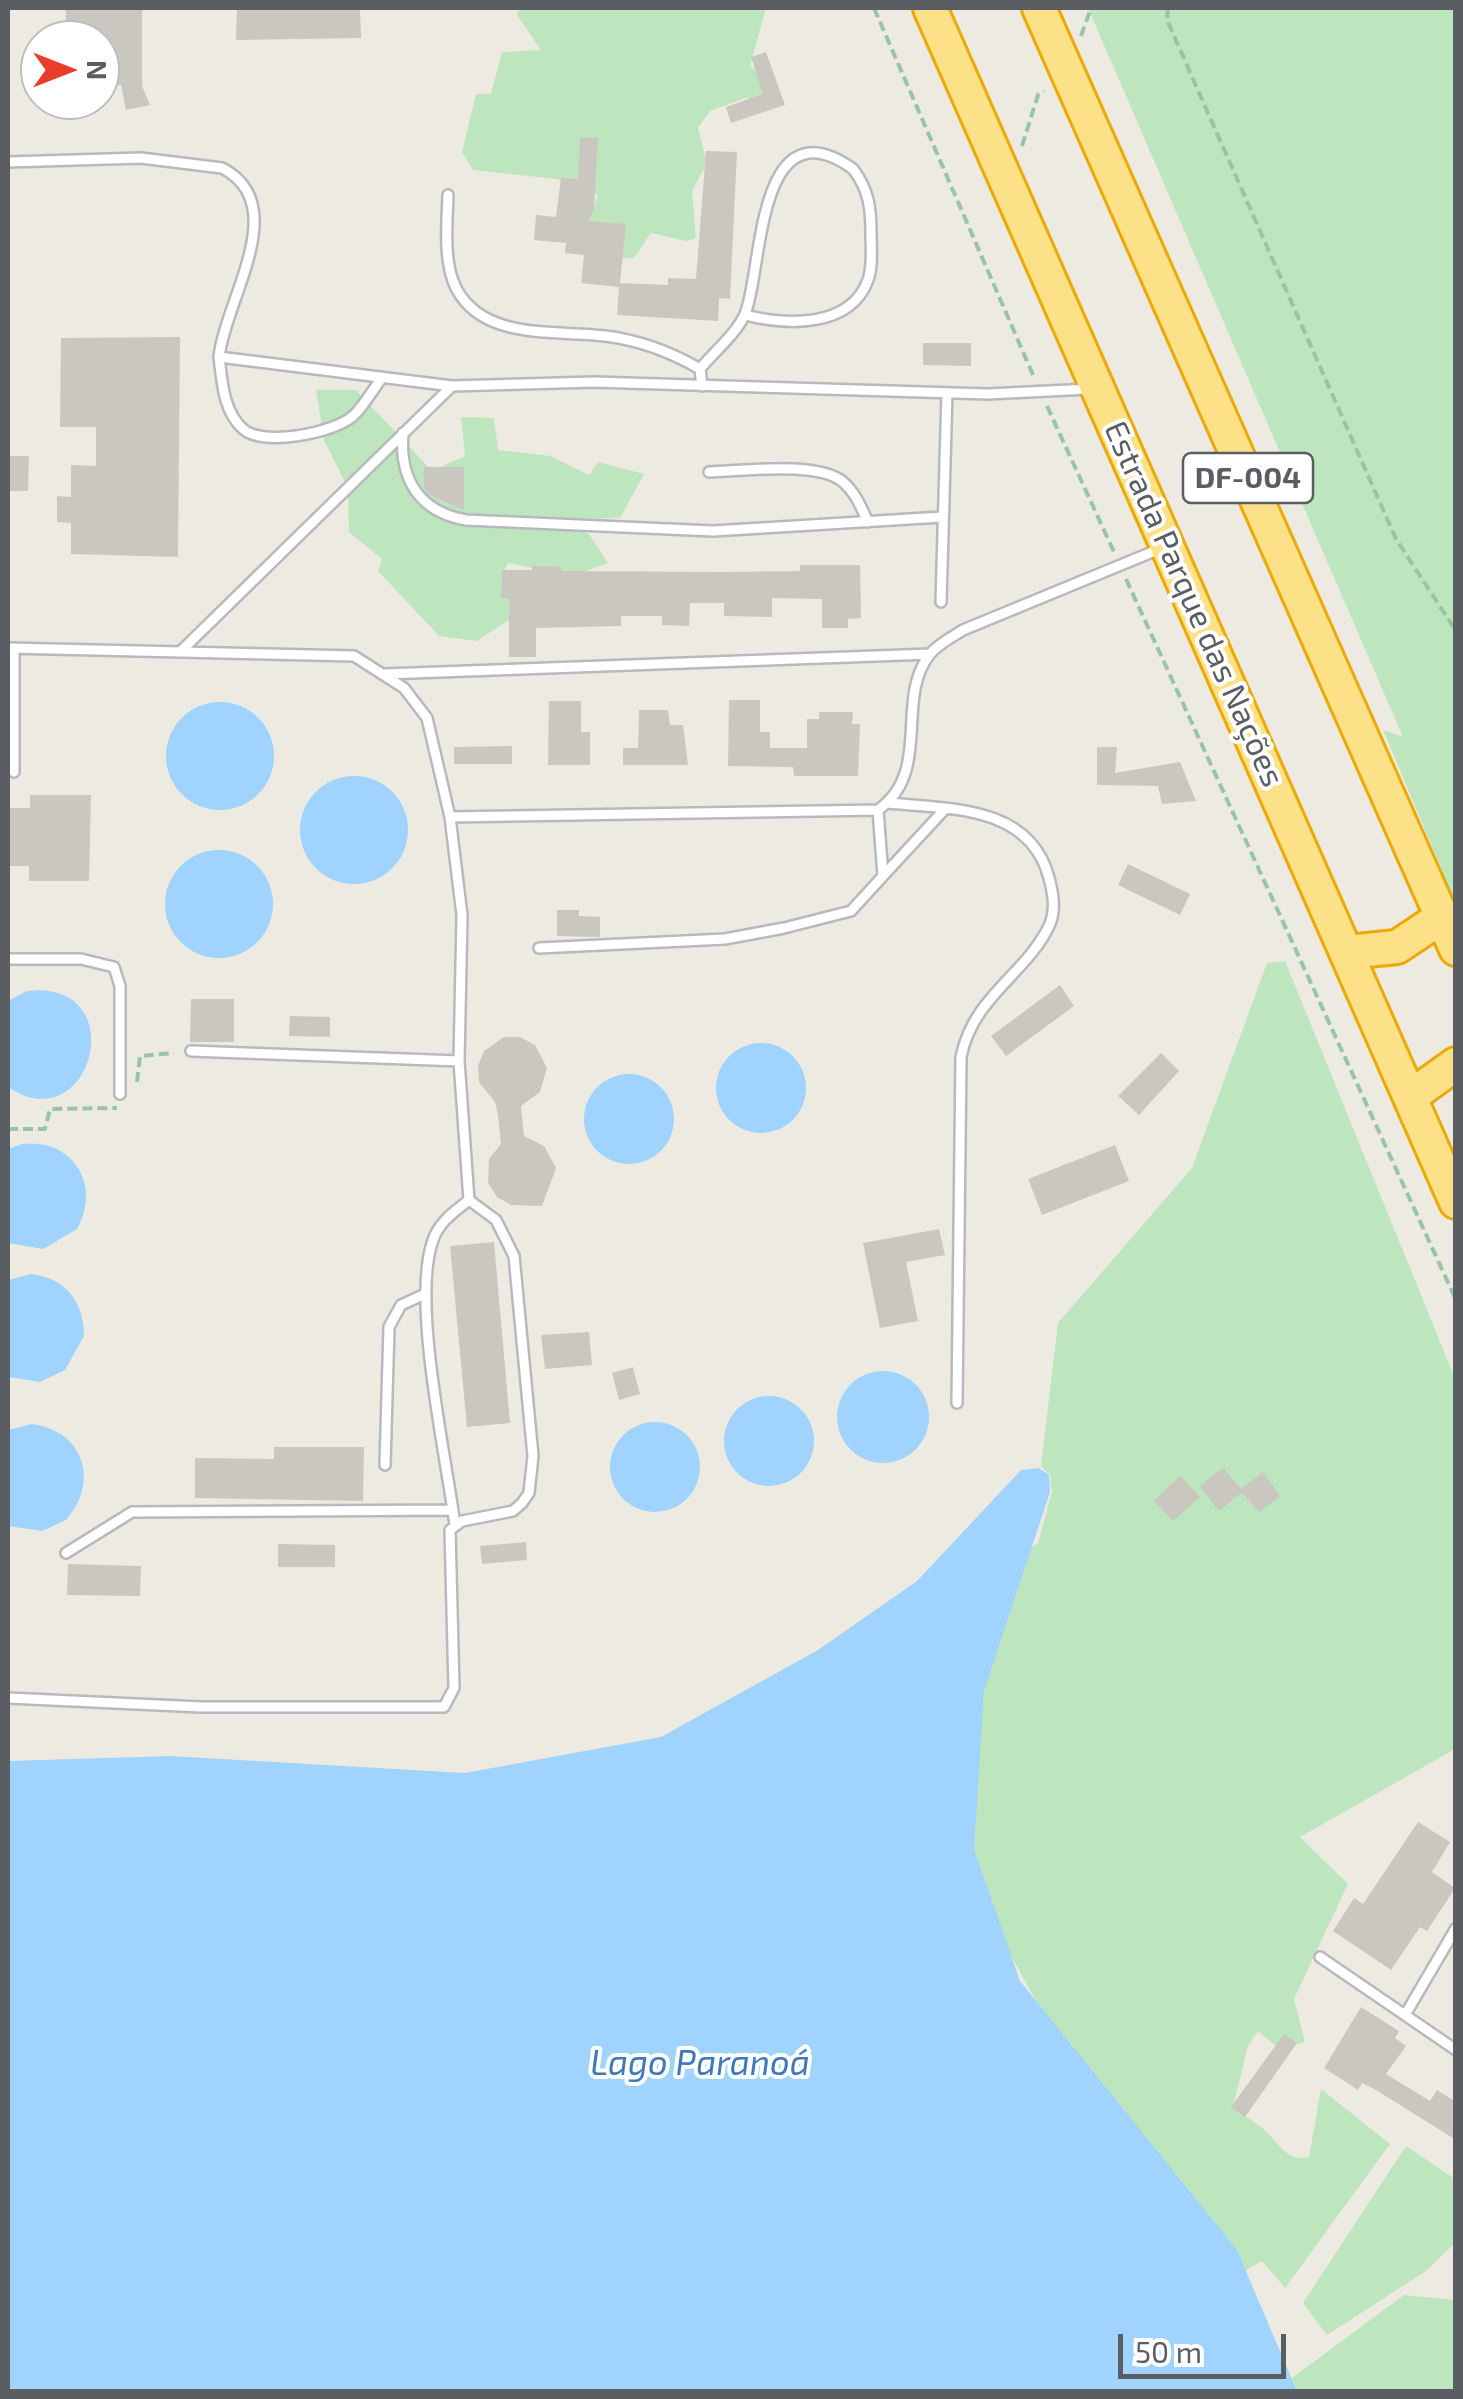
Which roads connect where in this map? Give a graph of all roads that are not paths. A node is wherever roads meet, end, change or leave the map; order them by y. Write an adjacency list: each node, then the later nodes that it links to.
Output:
1 (930, 8): 11 (highway, Estrada Parque das Nações / DF-004)
2 (1039, 8): 29 (highway, DF-004)
3 (8, 162): 6 (lane)
4 (448, 195): 7 (lane)
5 (745, 315): 5 (lane); 7 (lane)
6 (219, 357): 8 (lane); 8 (lane)
7 (700, 369): 10 (lane)
8 (381, 379): 9 (lane)
9 (452, 386): 10 (lane); 13 (lane)
10 (702, 386): 12 (lane)
11 (1097, 388): 12 (lane); 17 (highway, Estrada Parque das Nações / DF-004)
12 (947, 394): 15 (lane)
13 (403, 433): 16 (lane); 20 (lane)
14 (709, 472): 16 (lane)
15 (942, 518): 16 (lane); 18 (lane)
16 (868, 522)
17 (1169, 545): 21 (lane); 32 (highway, Estrada Parque das Nações / DF-004)
18 (941, 602)
19 (11, 648): 20 (lane); 23 (lane)
20 (181, 651): 22 (lane)
21 (930, 654): 22 (lane); 24 (lane)
22 (385, 674): 27 (lane)
23 (14, 772)
24 (888, 803): 25 (lane); 26 (lane)
25 (945, 809): 28 (lane); 42 (lane)
26 (878, 810): 27 (lane); 28 (lane)
27 (450, 817): 35 (lane)
28 (883, 876): 30 (lane)
29 (1442, 917): 31 (highway, DF-004); 32 (highway)
30 (539, 948)
31 (1456, 949)
32 (1347, 952): 38 (highway, Estrada Parque das Nações / DF-004)
33 (8, 958): 37 (lane)
34 (192, 1051): 35 (lane)
35 (460, 1061): 39 (lane)
36 (1456, 1064): 38 (highway)
37 (120, 1094)
38 (1410, 1097): 40 (highway, Estrada Parque das Nações / DF-004)
39 (469, 1200): 41 (lane); 45 (lane)
40 (1456, 1202)
41 (425, 1294): 43 (lane); 44 (lane)
42 (957, 1403)
43 (385, 1465)
44 (453, 1510): 45 (lane); 46 (lane)
45 (455, 1524): 47 (lane)
46 (66, 1554)
47 (8, 1698)
48 (1456, 1928): 50 (lane)
49 (1320, 1956): 50 (lane)
50 (1405, 2015): 51 (lane)
51 (1456, 2050)

